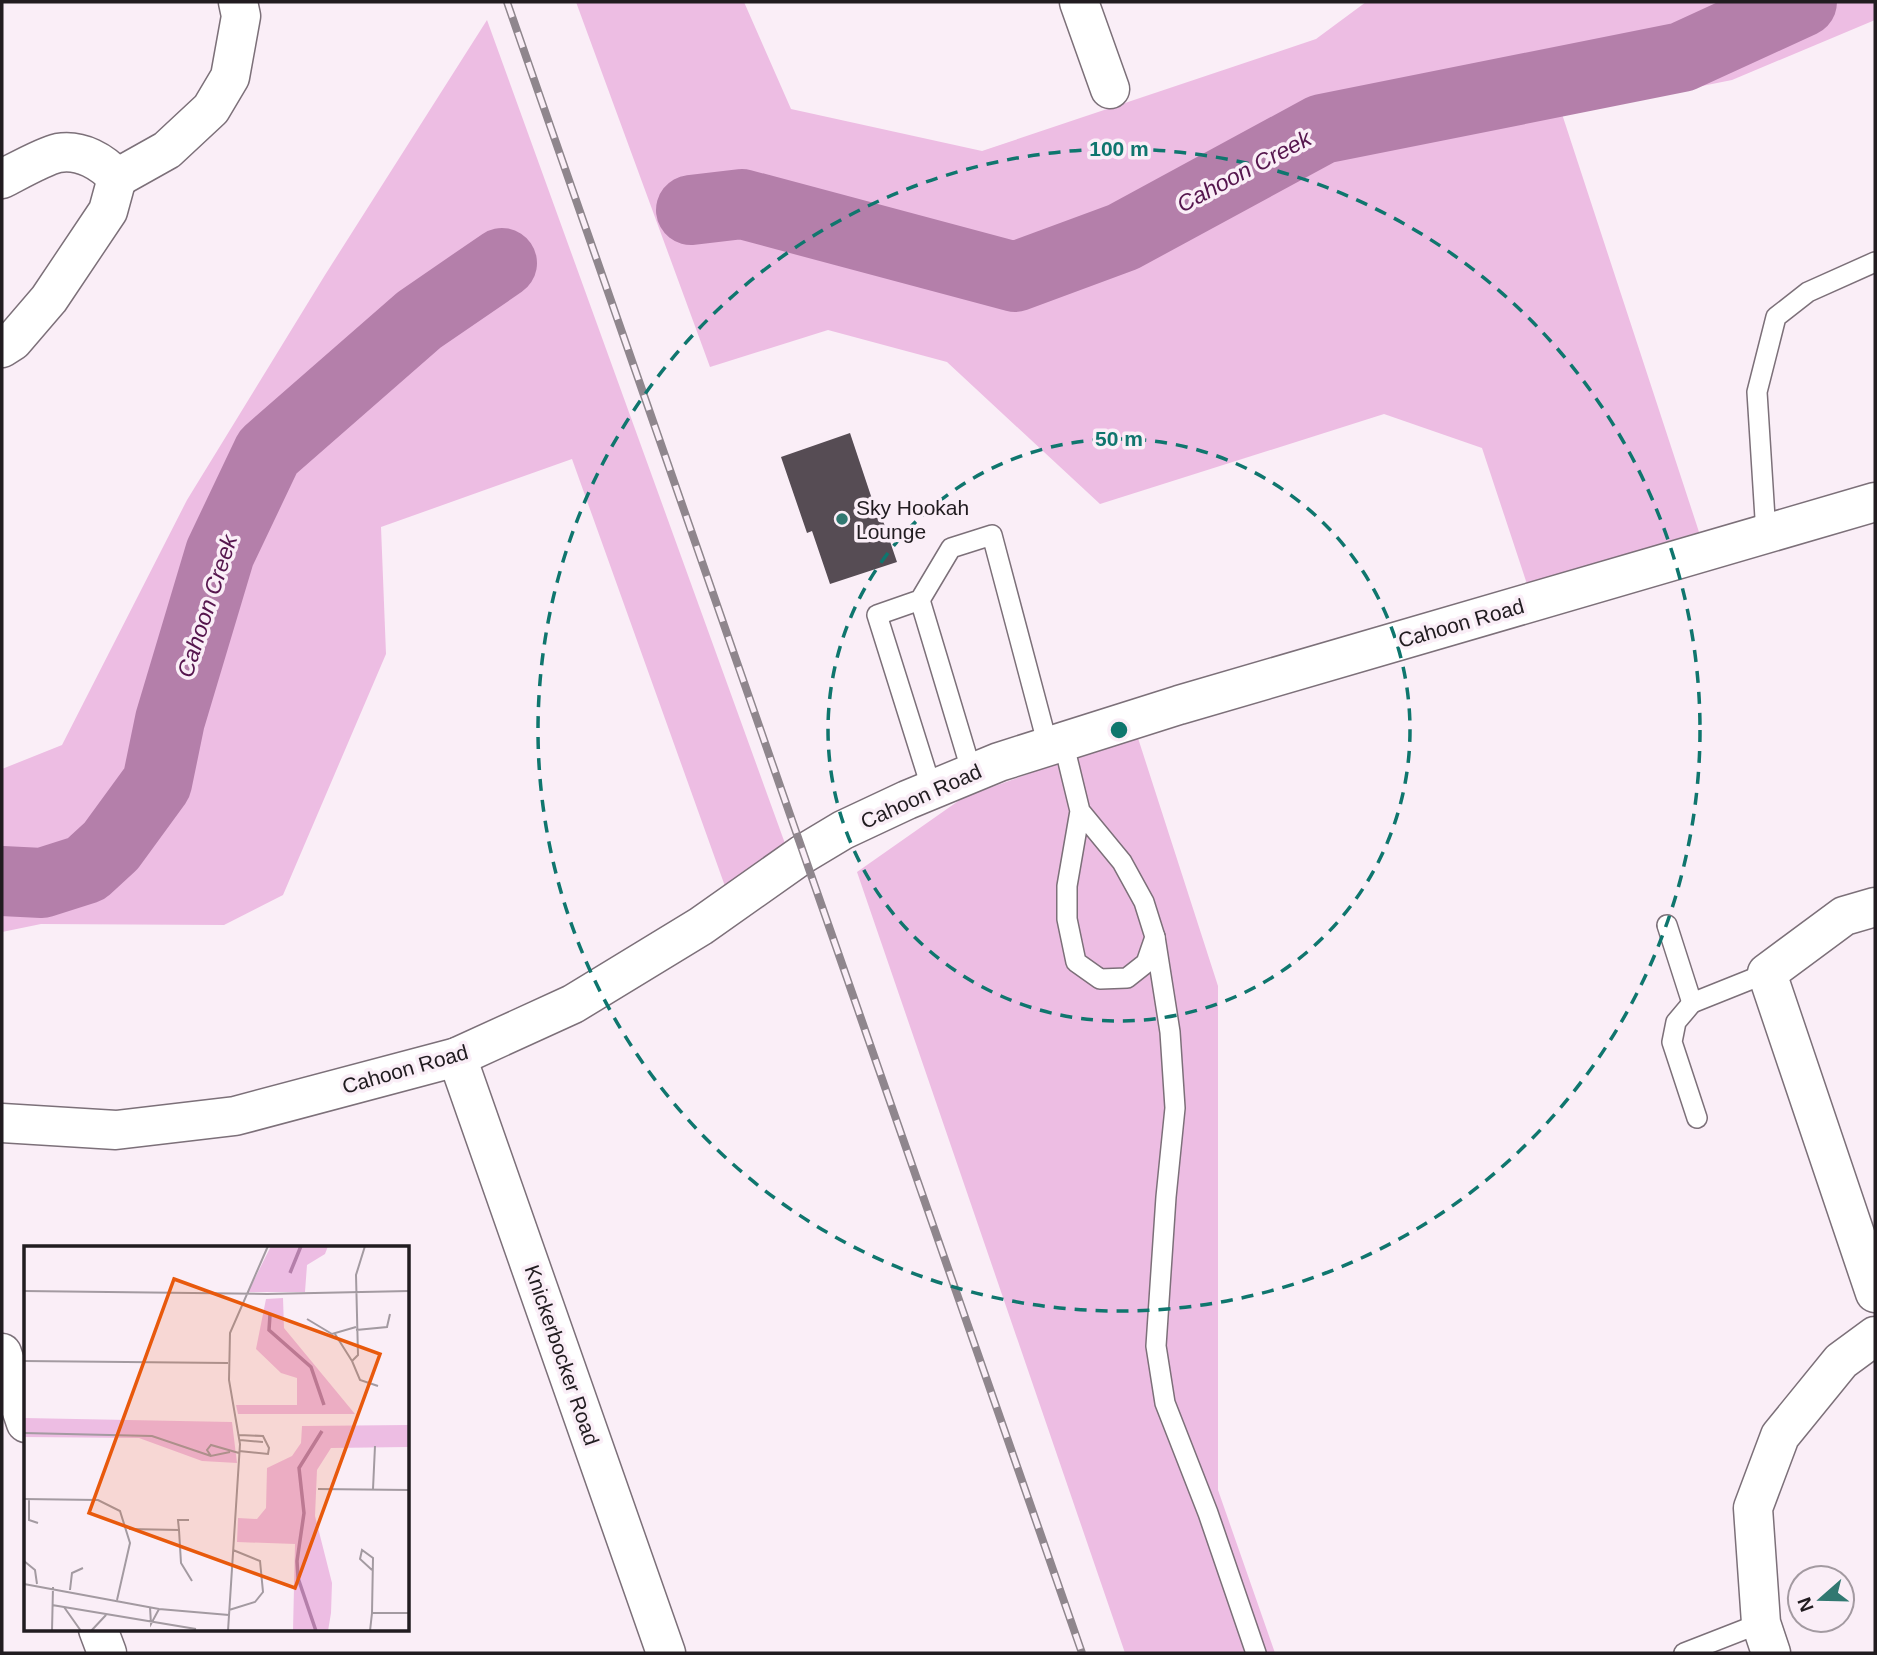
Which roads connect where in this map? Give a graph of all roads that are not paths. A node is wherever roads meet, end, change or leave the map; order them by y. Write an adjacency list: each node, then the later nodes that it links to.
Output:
1 (238, 2): 4 (street)
2 (1079, 2): 3 (street)
3 (1110, 89)
4 (117, 178): 5 (street); 7 (street)
5 (2, 179)
6 (1875, 262): 9 (lane)
7 (2, 348)
8 (1875, 502): 9 (street, Cahoon Road)
9 (1766, 534): 11 (street, Cahoon Road)
10 (920, 600): 11 (lane); 12 (lane); 13 (lane)
11 (1056, 744): 12 (street, Cahoon Road); 14 (lane)
12 (972, 773): 13 (street, Cahoon Road)
13 (932, 790): 20 (street, Cahoon Road)
14 (1080, 811): 17 (lane); 17 (lane)
15 (1875, 906): 18 (street)
16 (1667, 925): 19 (lane)
17 (1154, 937): 31 (lane)
18 (1767, 973): 19 (lane); 23 (street)
19 (1692, 1003): 21 (lane)
20 (457, 1057): 22 (street, Cahoon Road); 30 (street, Knickerbocker Road)
21 (1696, 1118)
22 (2, 1123)
23 (1875, 1293)
24 (1875, 1336): 28 (street)
25 (2, 1353): 26 (street)
26 (24, 1417)
27 (98, 1630): 29 (street)
28 (1766, 1638): 32 (lane)
29 (107, 1653)
30 (666, 1653)
31 (1256, 1653)
32 (1684, 1653)

